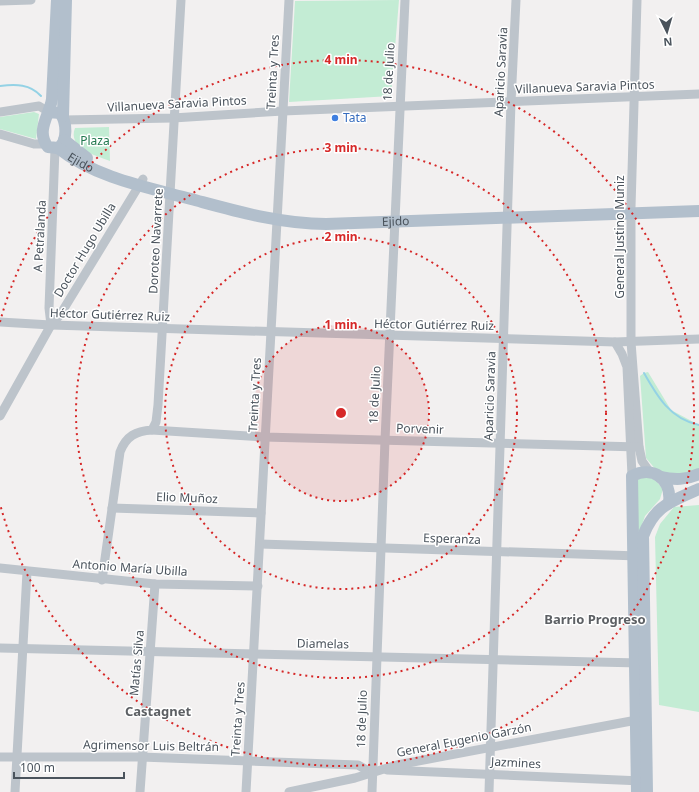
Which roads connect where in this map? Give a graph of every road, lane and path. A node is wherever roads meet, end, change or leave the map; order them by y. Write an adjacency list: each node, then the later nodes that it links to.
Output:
1 (31, 0): 9 (street)
2 (57, 0): 16 (main road)
3 (66, 0): 17 (main road)
4 (181, 0): 18 (street, Doroteo Navarrete)
5 (289, 0): 14 (street, Treinta y Tres)
6 (405, 0): 13 (street, 18 de Julio)
7 (516, 0): 12 (street, Aparicio Saravia)
8 (637, 0): 11 (street, General Justino Muniz)
9 (0, 1)
10 (699, 94): 11 (street, Villanueva Saravia Pintos)
11 (634, 98): 12 (street, Villanueva Saravia Pintos); 24 (street, General Justino Muniz)
12 (511, 102): 13 (street, Villanueva Saravia Pintos); 26 (street, Aparicio Saravia)
13 (400, 106): 14 (street, Villanueva Saravia Pintos); 28 (street, 18 de Julio)
14 (283, 111): 18 (street, Villanueva Saravia Pintos); 27 (street, Treinta y Tres)
15 (0, 112): 16 (street)
16 (49, 112): 17 (main road); 20 (main road)
17 (63, 118): 18 (street, Villanueva Saravia Pintos); 20 (main road)
18 (173, 118): 22 (street, Doroteo Navarrete)
19 (0, 134): 20 (street)
20 (56, 145): 21 (main road, Ejido); 30 (street, A Petralanda)
21 (141, 182): 22 (main road, Ejido); 30 (street, Doctor Hugo Ubilla)
22 (171, 190): 27 (main road, Ejido); 31 (street, Doroteo Navarrete)
23 (699, 203): 24 (main road, Ejido)
24 (631, 210): 25 (main road, Ejido); 26 (main road, Ejido); 37 (street, General Justino Muniz)
25 (699, 211)
26 (508, 214): 28 (main road, Ejido); 34 (street, Aparicio Saravia)
27 (278, 217): 28 (main road, Ejido); 32 (street, Treinta y Tres)
28 (396, 219): 33 (street, 18 de Julio)
29 (0, 322): 30 (street, Héctor Gutiérrez Ruiz)
30 (51, 325): 31 (street, Héctor Gutiérrez Ruiz); 38 (street, Doctor Hugo Ubilla)
31 (163, 328): 32 (street, Héctor Gutiérrez Ruiz); 39 (street, Doroteo Navarrete)
32 (270, 332): 33 (street, Héctor Gutiérrez Ruiz); 40 (street, Treinta y Tres)
33 (390, 336): 34 (street, Héctor Gutiérrez Ruiz); 41 (street, 18 de Julio)
34 (504, 339): 36 (street, Héctor Gutiérrez Ruiz); 42 (street, Aparicio Saravia)
35 (699, 339): 37 (street, Héctor Gutiérrez Ruiz)
36 (615, 342): 37 (street, Héctor Gutiérrez Ruiz); 43 (street, General Justino Muniz)
37 (631, 342): 43 (street, General Justino Muniz)
38 (0, 416)
39 (152, 430): 40 (street, Porvenir); 50 (street)
40 (264, 438): 41 (street, Porvenir); 51 (street, Treinta y Tres)
41 (385, 440): 42 (street, Porvenir); 53 (street, 18 de Julio)
42 (500, 443): 43 (street, Porvenir); 54 (street, Aparicio Saravia)
43 (635, 447): 44 (street, General Justino Muniz); 46 (street, General Justino Muniz)
44 (649, 471): 46 (main road); 47 (main road)
45 (699, 474): 47 (main road)
46 (632, 476): 55 (main road)
47 (660, 477): 49 (main road)
48 (699, 489): 49 (main road)
49 (669, 503): 55 (main road)
50 (112, 508): 51 (street, Elio Muñoz); 58 (street)
51 (261, 513): 52 (street, Treinta y Tres)
52 (260, 544): 53 (street, Esperanza); 60 (street, Treinta y Tres)
53 (381, 548): 54 (street, Esperanza); 65 (street, 18 de Julio)
54 (496, 552): 55 (street, Esperanza); 66 (street, Aparicio Saravia)
55 (638, 556): 67 (main road)
56 (0, 568): 57 (street, Antonio María Ubilla)
57 (27, 572): 58 (street, Antonio María Ubilla); 62 (street)
58 (102, 580): 59 (street, Antonio María Ubilla)
59 (155, 584): 60 (street, Antonio María Ubilla); 63 (street, Matías Silva)
60 (258, 586): 64 (street, Treinta y Tres)
61 (0, 648): 62 (street, Diamelas)
62 (24, 648): 63 (street, Diamelas); 71 (street)
63 (150, 651): 64 (street, Diamelas); 72 (street, Matías Silva)
64 (254, 655): 65 (street, Diamelas); 73 (street, Treinta y Tres)
65 (376, 658): 66 (street, Diamelas); 75 (street, 18 de Julio)
66 (493, 660): 67 (street, Diamelas); 69 (street, Aparicio Saravia)
67 (640, 663): 68 (main road)
68 (641, 719): 69 (street, General Eugenio Garzón); 77 (main road)
69 (490, 747): 74 (street, General Eugenio Garzón); 76 (street, Aparicio Saravia)
70 (0, 757): 71 (street, Agrimensor Luis Beltrán)
71 (17, 757): 72 (street, Agrimensor Luis Beltrán); 78 (street)
72 (141, 758): 73 (street, Agrimensor Luis Beltrán); 79 (street, Matías Silva)
73 (248, 760): 75 (street, Agrimensor Luis Beltrán); 80 (street, Treinta y Tres)
74 (383, 769): 75 (street, General Eugenio Garzón); 76 (street, Jazmines)
75 (372, 772): 81 (street, General Eugenio Garzón); 82 (street, 18 de Julio)
76 (490, 774): 77 (street, Jazmines); 83 (street, Aparicio Saravia)
77 (642, 787)
78 (15, 792)
79 (140, 792)
80 (246, 792)
81 (289, 792)
82 (372, 792)
83 (489, 792)

